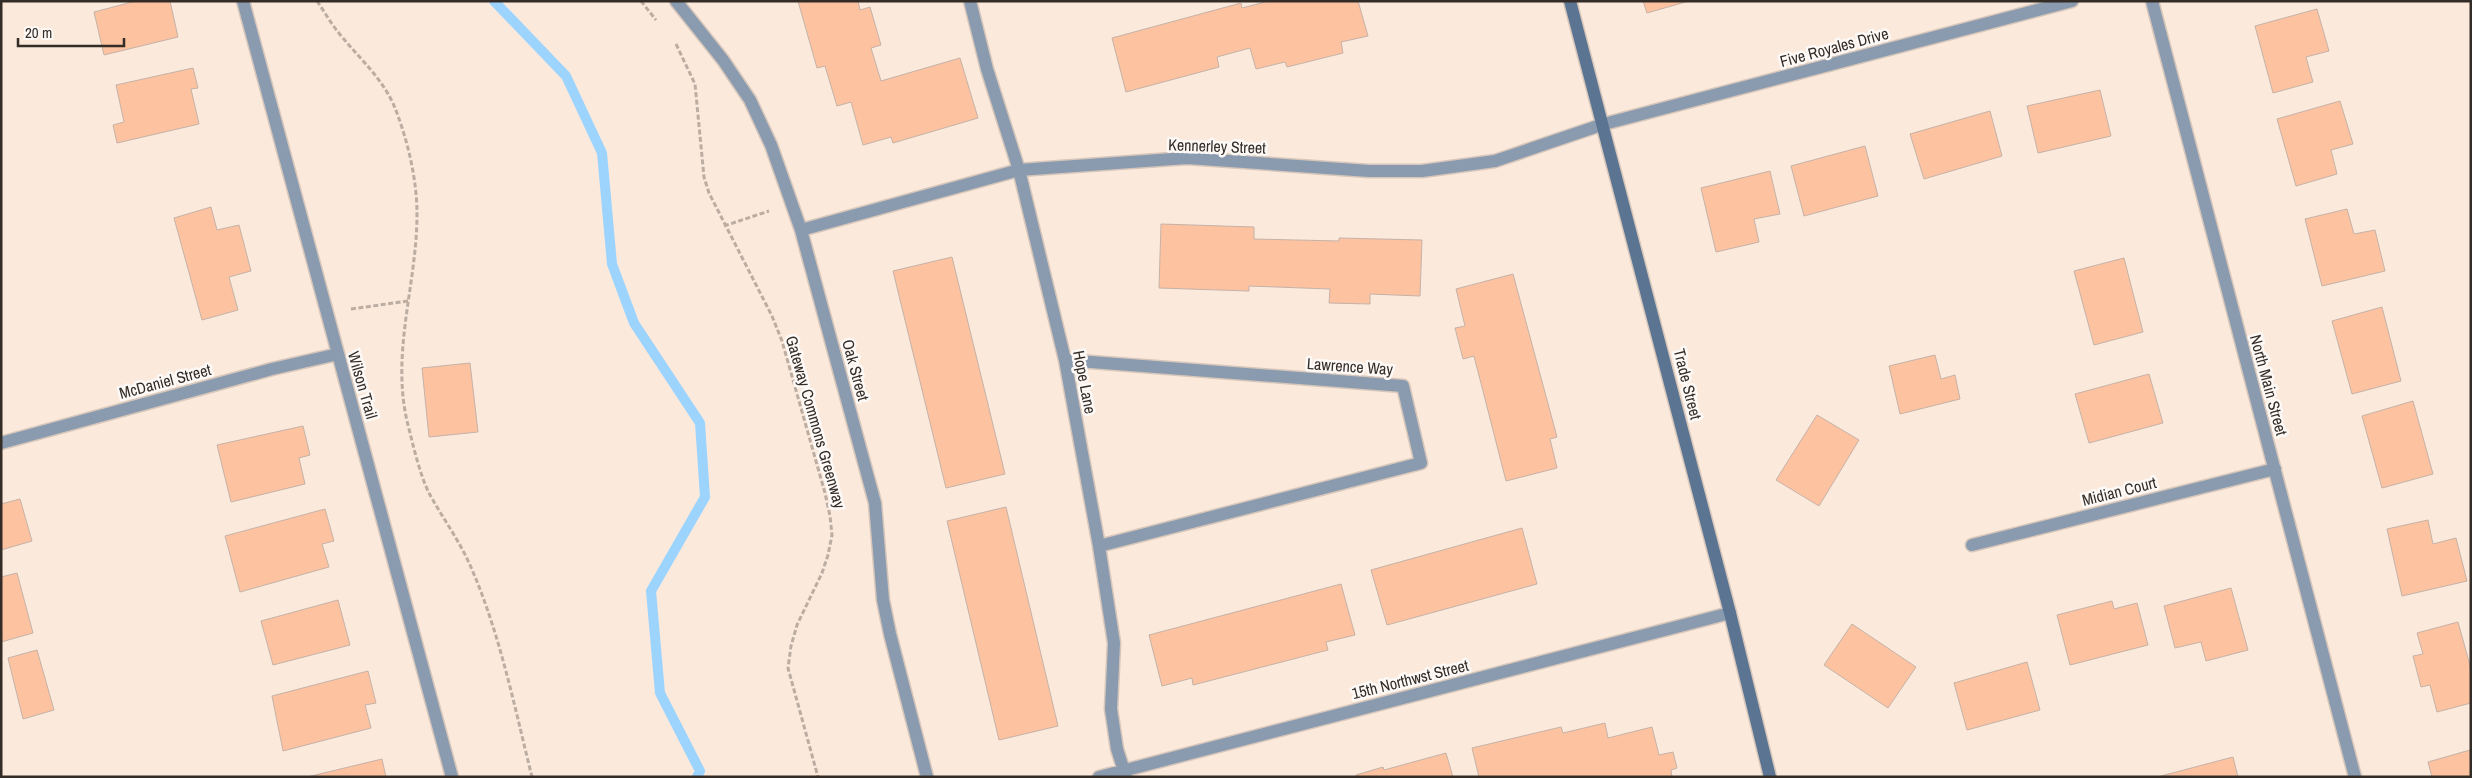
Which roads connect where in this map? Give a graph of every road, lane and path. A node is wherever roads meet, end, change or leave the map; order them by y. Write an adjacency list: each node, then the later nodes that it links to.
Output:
1 (243, 1): 17 (street, Wilson Trail)
2 (317, 1): 16 (path)
3 (641, 1): 9 (path)
4 (676, 1): 13 (street, Oak Street)
5 (970, 1): 12 (street, Hope Lane)
6 (1570, 1): 11 (street, Trade Street)
7 (2072, 1): 11 (street, Five Royales Drive)
8 (2152, 1): 21 (street, North Main Street)
9 (658, 23)
10 (670, 37): 14 (path, Gateway Commons Greenway)
11 (1604, 124): 12 (street, Kennerley Street); 24 (street, Trade Street)
12 (1019, 170): 15 (street, Kennerley Street); 19 (street, Hope Lane)
13 (791, 204): 14 (path); 15 (street, Oak Street)
14 (724, 226): 28 (path, Gateway Commons Greenway)
15 (801, 230): 29 (street, Oak Street)
16 (408, 301): 17 (path); 27 (path)
17 (326, 313): 18 (street, Wilson Trail)
18 (338, 354): 20 (street, McDaniel Street); 26 (street, Wilson Trail)
19 (1065, 360): 23 (street, Hope Lane); 23 (street, Lawrence Way)
20 (1, 443)
21 (2275, 469): 22 (street, Midian Court); 32 (street, North Main Street)
22 (1972, 545)
23 (1100, 546): 25 (street, Hope Lane)
24 (1730, 613): 25 (street, 15th Northwst Street); 31 (street, Trade Street)
25 (1125, 773): 30 (street, 15th Northwst Street)
26 (452, 777)
27 (532, 777)
28 (818, 777)
29 (927, 777)
30 (1099, 777)
31 (1770, 777)
32 (2355, 777)

